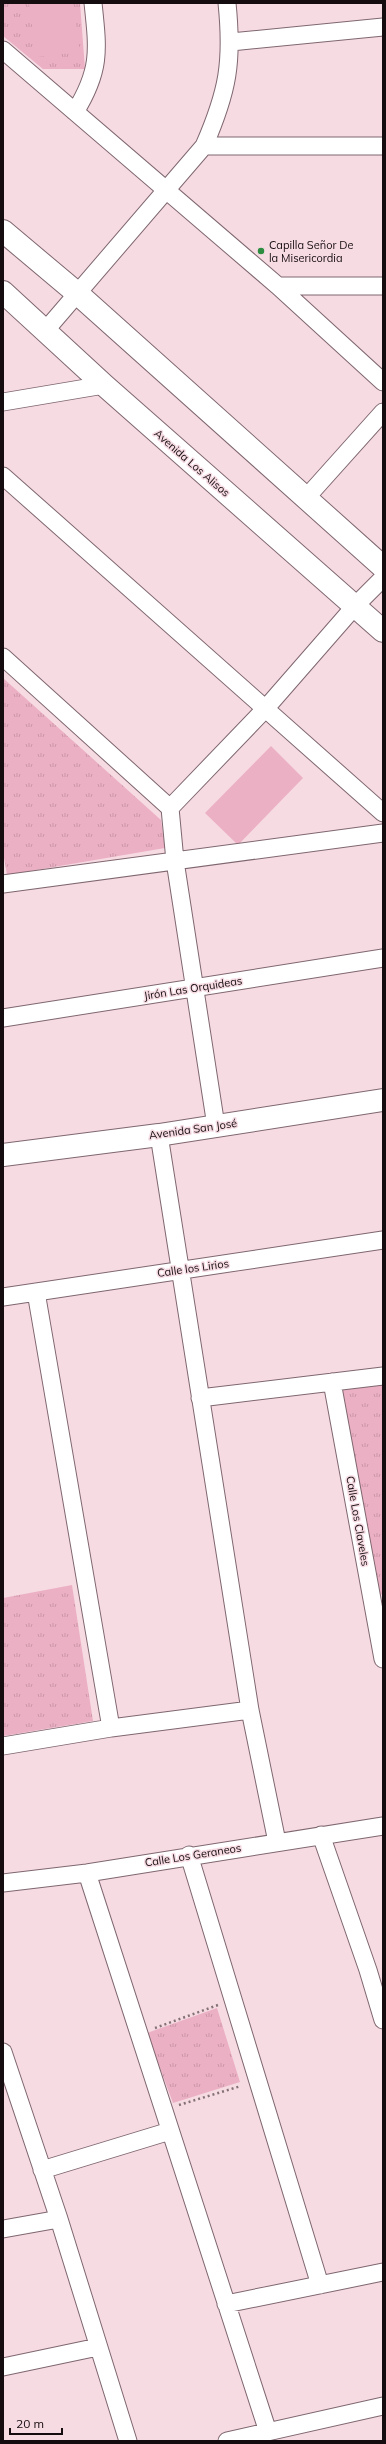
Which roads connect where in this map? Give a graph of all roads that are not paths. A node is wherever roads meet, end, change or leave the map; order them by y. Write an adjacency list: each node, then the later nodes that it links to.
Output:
1 (93, 3): 6 (street)
2 (227, 3): 4 (street)
3 (383, 27): 4 (street)
4 (231, 42): 7 (street)
5 (3, 50): 6 (street)
6 (75, 112): 9 (street)
7 (204, 146): 8 (street); 9 (street)
8 (383, 146)
9 (168, 190): 11 (street); 14 (street)
10 (3, 231): 14 (street)
11 (278, 286): 12 (street); 16 (street)
12 (383, 286)
13 (3, 292): 15 (street, Avenida Los Alisos)
14 (78, 294): 15 (street); 21 (street)
15 (45, 331): 17 (street, Avenida Los Alisos)
16 (383, 382)
17 (104, 385): 18 (street); 24 (street, Avenida Los Alisos)
18 (3, 402)
19 (383, 412): 21 (street)
20 (3, 476): 27 (street)
21 (306, 498): 22 (street)
22 (383, 567)
23 (383, 578): 24 (street)
24 (355, 606): 25 (street, Avenida Los Alisos); 27 (street)
25 (383, 631)
26 (3, 658): 28 (street)
27 (266, 708): 28 (street); 29 (street)
28 (170, 808): 31 (street)
29 (383, 813)
30 (383, 833): 31 (street)
31 (175, 861): 32 (street); 34 (street)
32 (3, 884)
33 (383, 958): 34 (street, Jirón Las Orquideas)
34 (194, 988): 35 (street, Jirón Las Orquideas); 37 (street)
35 (3, 1018)
36 (383, 1100): 37 (street, Avenida San José)
37 (216, 1126): 38 (street, Avenida San José)
38 (159, 1135): 39 (street, Avenida San José); 41 (street)
39 (3, 1155)
40 (383, 1240): 41 (street, Calle los Lirios)
41 (180, 1270): 42 (street, Calle los Lirios); 46 (street)
42 (36, 1292): 43 (street, Calle los Lirios); 50 (street)
43 (3, 1297)
44 (383, 1376): 45 (street)
45 (332, 1382): 46 (street); 47 (street, Calle Los Claveles)
46 (200, 1398): 49 (street)
47 (377, 1588): 48 (street, Calle Los Claveles)
48 (383, 1659)
49 (250, 1710): 50 (street); 54 (street)
50 (111, 1728): 51 (street)
51 (3, 1746)
52 (383, 1826): 53 (street, Calle Los Geraneos)
53 (321, 1835): 54 (street, Calle Los Geraneos); 58 (street)
54 (276, 1842): 55 (street, Calle Los Geraneos)
55 (189, 1855): 56 (street, Calle Los Geraneos); 66 (street)
56 (87, 1873): 57 (street, Calle Los Geraneos); 61 (street)
57 (3, 1883)
58 (376, 1969): 59 (street)
59 (383, 2020)
60 (3, 2052): 62 (street)
61 (170, 2131): 62 (street); 67 (street)
62 (42, 2170): 63 (street)
63 (59, 2219): 64 (street); 68 (street)
64 (3, 2229)
65 (383, 2272): 66 (street)
66 (320, 2285): 67 (street)
67 (226, 2304): 71 (street)
68 (98, 2347): 69 (street); 72 (street)
69 (3, 2366)
70 (383, 2406): 71 (street)
71 (268, 2432): 73 (street)
72 (128, 2441)
73 (227, 2441)

